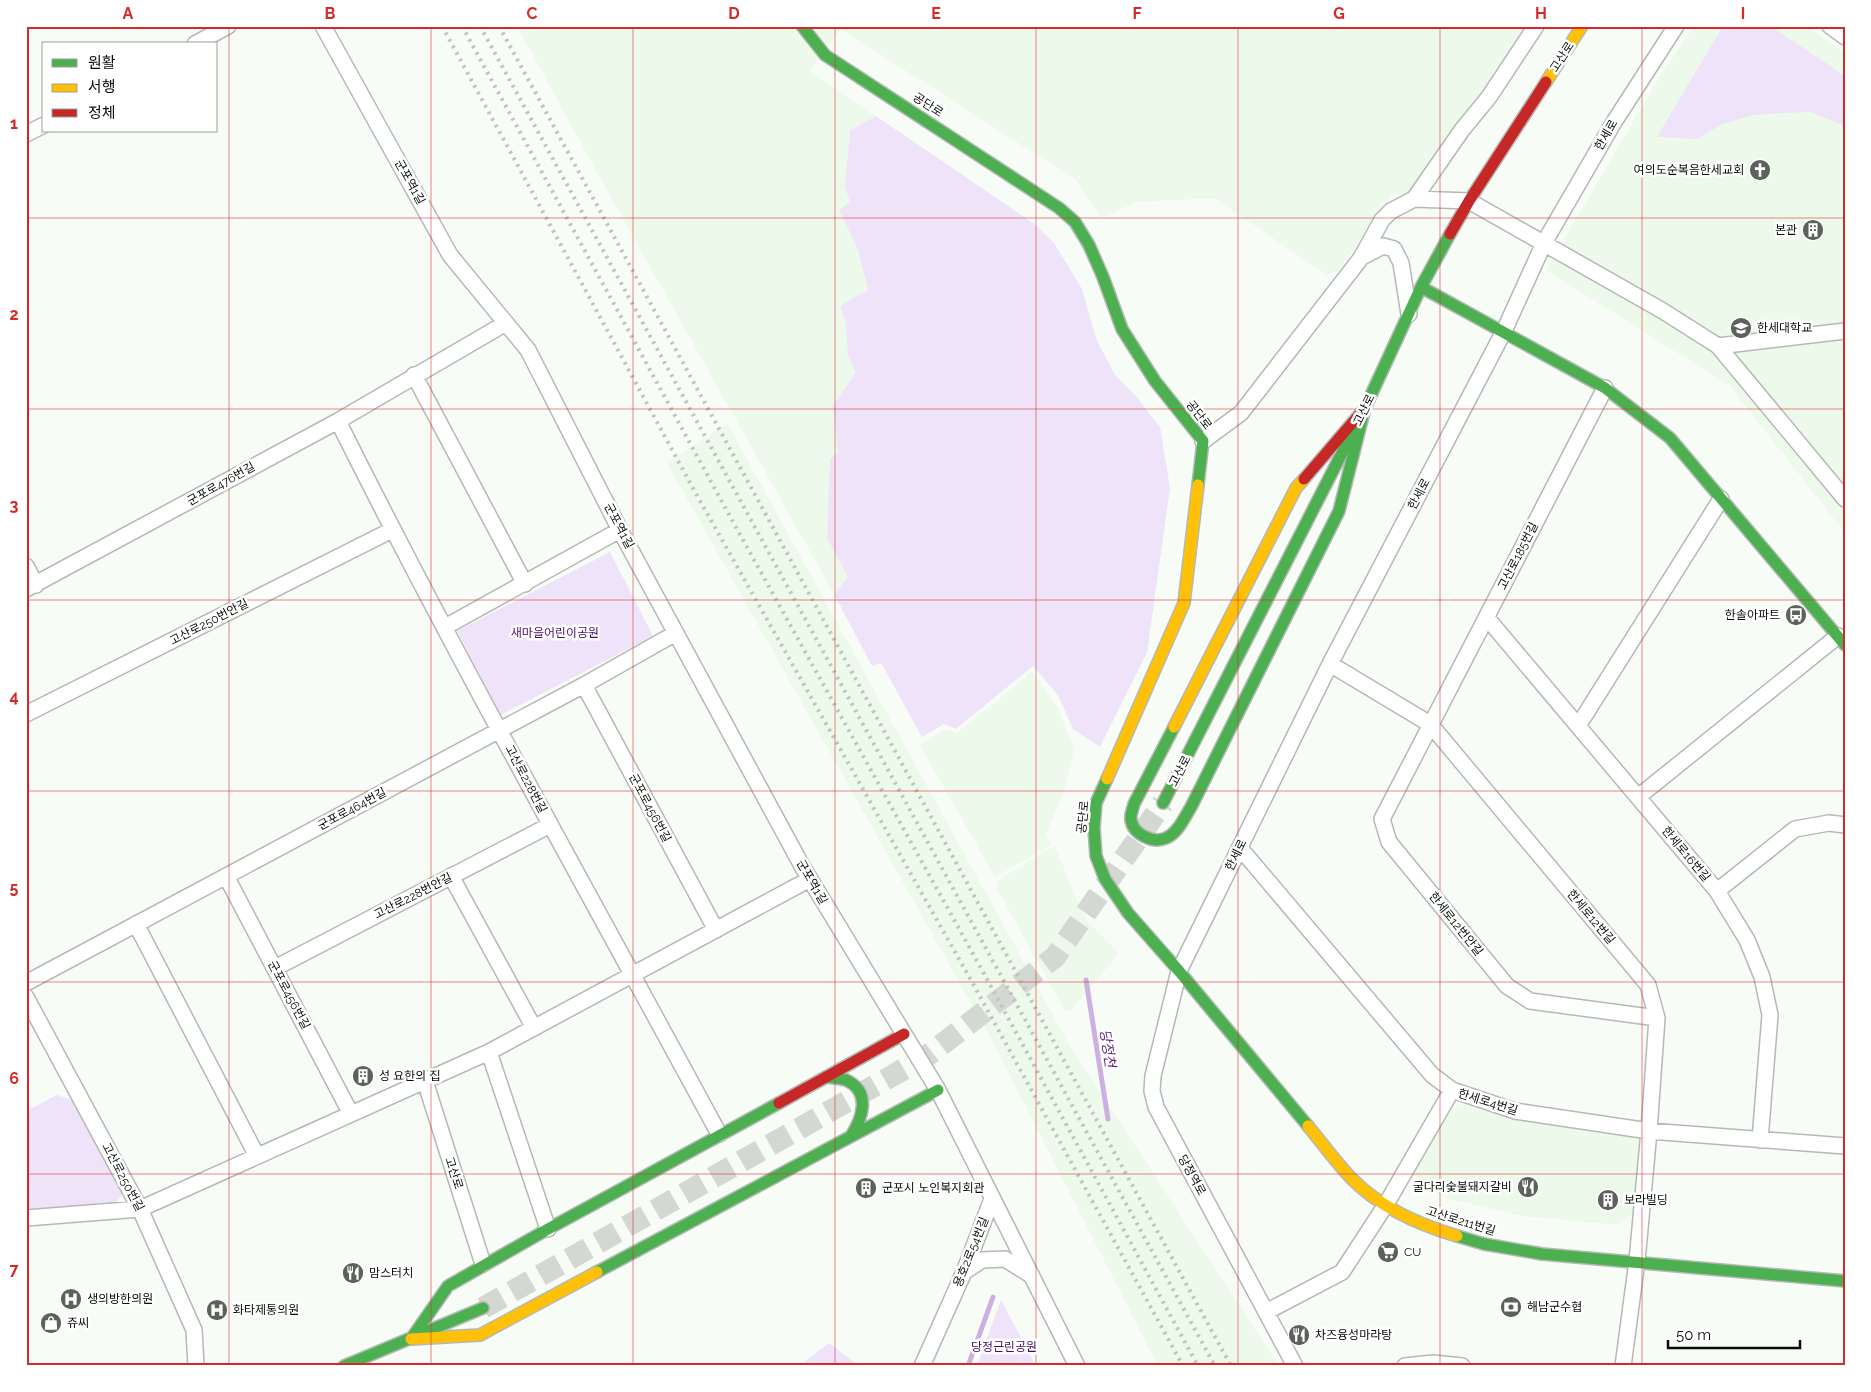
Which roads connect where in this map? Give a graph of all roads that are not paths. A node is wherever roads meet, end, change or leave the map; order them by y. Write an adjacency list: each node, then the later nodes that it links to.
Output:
1 (228, 26): 9 (street)
2 (323, 26): 18 (street, 군포역1길)
3 (802, 26): 26 (street, 공단로)
4 (1536, 26): 12 (street)
5 (1582, 26): 13 (street, 고산로)
6 (1676, 26): 14 (street, 한세로)
7 (1830, 26): 8 (street)
8 (1845, 37)
9 (199, 42)
10 (42, 126): 11 (street)
11 (26, 134)
12 (1414, 199): 13 (street); 15 (street)
13 (1469, 201): 14 (street); 16 (street, 고산로)
14 (1544, 243): 19 (street, 한세로); 21 (street)
15 (1361, 258): 17 (street); 26 (street)
16 (1421, 287): 17 (street, 고산로); 19 (street)
17 (1409, 314): 24 (street, 고산로)
18 (506, 323): 22 (street, 군포로476번길); 30 (street, 군포역1길)
19 (1504, 331): 23 (street); 38 (street, 한세로)
20 (1845, 331): 21 (street)
21 (1718, 346): 28 (street)
22 (414, 376): 25 (street, 군포로476번길); 32 (street)
23 (1605, 388): 27 (street); 34 (street, 고산로185번길)
24 (1365, 408): 24 (street); 45 (street, 고산로)
25 (338, 421): 29 (street, 고산로228번길); 33 (street, 군포로476번길)
26 (1203, 441): 56 (street, 공단로)
27 (1721, 499): 37 (street); 42 (street)
28 (1845, 499)
29 (392, 530): 35 (street, 고산로228번길); 40 (street, 고산로250번안길)
30 (620, 530): 32 (street); 36 (street, 군포역1길)
31 (26, 566): 33 (street)
32 (525, 584): 35 (street)
33 (31, 587)
34 (1487, 618): 41 (street, 고산로185번길); 42 (street, 한세로16번길)
35 (445, 627): 43 (street, 고산로228번길)
36 (676, 633): 39 (street, 군포로464번길); 51 (street, 군포역1길)
37 (1841, 641): 44 (street)
38 (1330, 664): 41 (street, 한세로12번길); 48 (street, 한세로)
39 (584, 685): 43 (street, 군포로464번길); 54 (street, 군포로456번길)
40 (26, 714)
41 (1430, 724): 60 (street, 한세로12번길); 60 (street, 한세로12번안길)
42 (1578, 726): 44 (street, 한세로16번길)
43 (500, 731): 46 (street, 고산로228번길); 49 (street, 군포로464번길)
44 (1638, 798): 52 (street, 한세로16번길)
45 (1163, 803)
46 (550, 825): 50 (street, 고산로228번안길); 57 (street, 고산로228번길)
47 (1845, 825): 52 (street)
48 (1240, 848): 56 (street, 한세로); 67 (street, 한세로4번길)
49 (226, 876): 53 (street, 군포로464번길); 55 (street, 군포로456번길)
50 (451, 876): 55 (street, 고산로228번안길); 61 (street)
51 (810, 879): 54 (street); 62 (street, 군포역1길)
52 (1717, 891): 72 (street, 한세로16번길)
53 (136, 924): 58 (street, 군포로464번길); 74 (street)
54 (716, 930): 57 (street)
55 (275, 968): 68 (street, 군포로456번길)
56 (1179, 971): 76 (street, 고산로211번길); 86 (street, 당정역로)
57 (633, 975): 61 (street); 70 (street, 고산로228번길)
58 (26, 983)
59 (26, 997): 77 (street, 고산로250번길)
60 (1657, 1018): 69 (street, 한세로12번길)
61 (534, 1028): 63 (street)
62 (904, 1034): 64 (street); 66 (street)
63 (489, 1052): 65 (street); 79 (street)
64 (826, 1077): 70 (street); 71 (street)
65 (425, 1081): 68 (street); 81 (street, 고산로)
66 (938, 1090): 71 (street); 75 (street)
67 (1452, 1090): 69 (street, 한세로4번길); 76 (street)
68 (351, 1114): 74 (street)
69 (1649, 1131): 72 (street, 한세로4번길); 80 (street, 한세로12번길)
70 (720, 1134): 79 (street)
71 (851, 1136): 87 (street)
72 (1760, 1140): 73 (street, 한세로4번길)
73 (1845, 1146)
74 (257, 1156): 77 (street)
75 (992, 1199): 82 (street, 용호2로54번길); 83 (street)
76 (1385, 1206): 80 (street, 고산로211번길); 86 (street)
77 (140, 1209): 78 (street); 88 (street, 고산로250번길)
78 (26, 1218)
79 (548, 1229): 81 (street)
80 (1637, 1261): 84 (street, 고산로211번길); 95 (street, 한세로12번길)
81 (483, 1264): 87 (street)
82 (964, 1272): 83 (street); 90 (street, 용호2로54번길)
83 (1034, 1277): 91 (street)
84 (1845, 1281)
85 (483, 1308): 87 (street)
86 (1266, 1312): 92 (street, 당정역로)
87 (411, 1339): 89 (street)
88 (196, 1366)
89 (344, 1366)
90 (922, 1366)
91 (1077, 1366)
92 (1295, 1366)
93 (1405, 1366): 94 (street)
94 (1462, 1366)
95 (1623, 1366)

